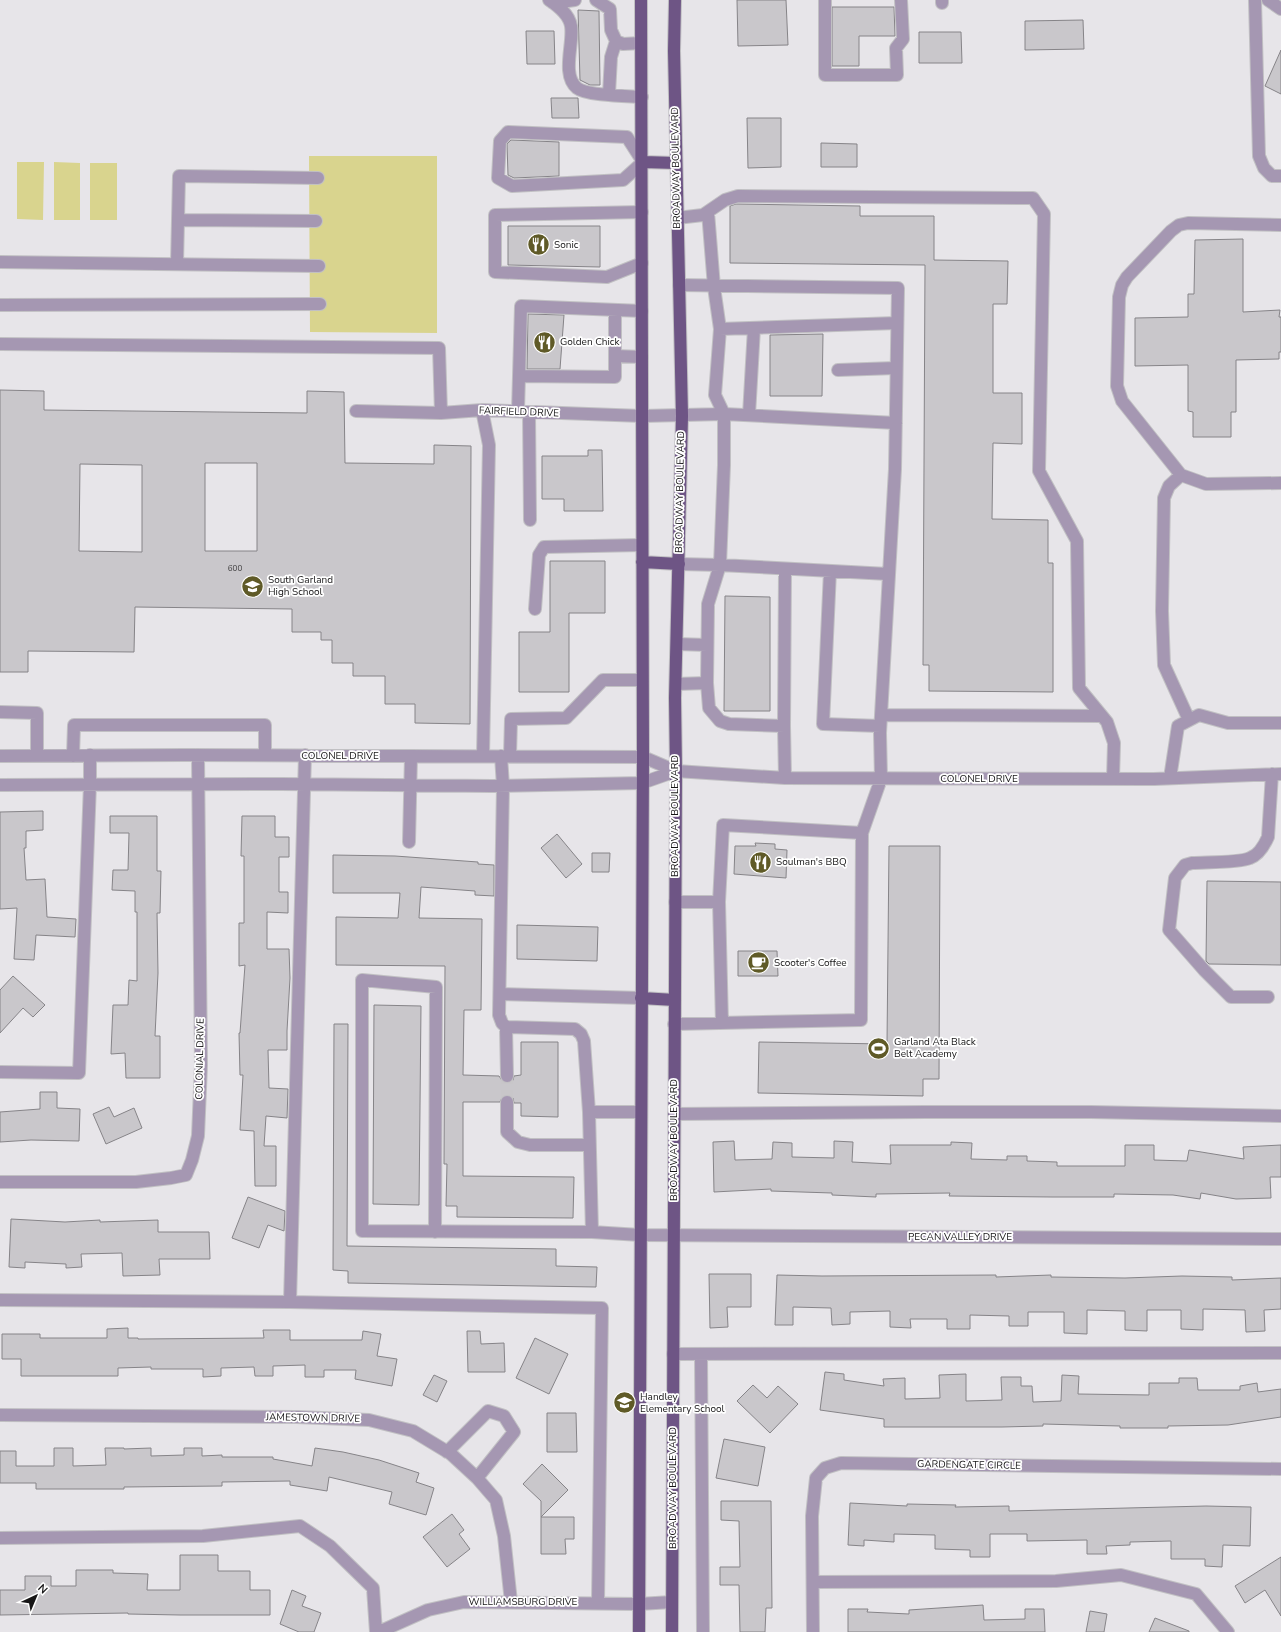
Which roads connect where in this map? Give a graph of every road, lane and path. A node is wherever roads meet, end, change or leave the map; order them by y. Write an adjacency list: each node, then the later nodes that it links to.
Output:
1 (575, 0): 9 (street)
2 (596, 0): 11 (street)
3 (642, 0): 12 (main road)
4 (675, 0): 16 (main road, BROADWAY BOULEVARD)
5 (825, 0): 6 (street)
6 (901, 0)
7 (1255, 0): 17 (street)
8 (1268, 0): 10 (street)
9 (551, 1): 13 (street)
10 (1281, 9)
11 (616, 41): 12 (street); 13 (street)
12 (642, 43): 14 (main road)
13 (609, 94): 14 (street)
14 (642, 97): 15 (main road)
15 (643, 162): 15 (street); 16 (main road); 19 (main road)
16 (676, 164): 21 (main road, BROADWAY BOULEVARD)
17 (1281, 176)
18 (318, 178): 22 (street)
19 (642, 212): 26 (main road); 26 (street)
20 (708, 212): 21 (street); 30 (street); 70 (street)
21 (677, 218): 29 (main road, BROADWAY BOULEVARD)
22 (178, 220): 23 (street); 27 (street)
23 (316, 221)
24 (1281, 225): 53 (street)
25 (0, 262): 27 (street)
26 (642, 263): 34 (main road)
27 (177, 264): 28 (street)
28 (319, 266)
29 (679, 285): 30 (street); 51 (main road, BROADWAY BOULEVARD)
30 (714, 286): 35 (street); 37 (street)
31 (320, 304): 32 (street)
32 (0, 305)
33 (615, 310): 34 (street); 39 (street); 43 (street)
34 (642, 311): 40 (main road)
35 (897, 323): 36 (street); 41 (street)
36 (754, 328): 37 (street); 49 (street)
37 (720, 329): 48 (street)
38 (0, 344): 47 (street)
39 (615, 356): 40 (street); 43 (street)
40 (642, 357): 50 (main road)
41 (896, 368): 42 (street); 52 (street)
42 (838, 370)
43 (519, 376): 46 (street)
44 (482, 410): 46 (street, FAIRFIELD DRIVE); 47 (street, FAIRFIELD DRIVE); 83 (street)
45 (356, 411): 47 (street, FAIRFIELD DRIVE)
46 (523, 412): 50 (street, FAIRFIELD DRIVE); 55 (street)
47 (440, 413)
48 (724, 414): 49 (street, FAIRFIELD DRIVE); 51 (street, FAIRFIELD DRIVE); 59 (street)
49 (749, 415): 52 (street, FAIRFIELD DRIVE)
50 (642, 416): 51 (street, FAIRFIELD DRIVE); 56 (main road)
51 (682, 416): 58 (main road, BROADWAY BOULEVARD)
52 (896, 423): 62 (street)
53 (1181, 475): 54 (street); 72 (street)
54 (1281, 483)
55 (530, 520)
56 (642, 545): 57 (main road); 63 (street)
57 (642, 562): 58 (main road); 66 (main road)
58 (679, 564): 59 (street); 64 (main road, BROADWAY BOULEVARD)
59 (720, 565): 60 (street); 65 (street)
60 (785, 569): 61 (street); 74 (street)
61 (830, 571): 62 (street); 71 (street)
62 (888, 574): 71 (street)
63 (535, 609)
64 (677, 644): 65 (street); 68 (main road, BROADWAY BOULEVARD)
65 (707, 645): 67 (street)
66 (642, 680): 84 (street); 85 (main road)
67 (707, 683): 68 (street); 74 (street)
68 (676, 684): 86 (main road, BROADWAY BOULEVARD)
69 (0, 712): 80 (street)
70 (1102, 716): 71 (street); 91 (street)
71 (881, 720): 90 (street)
72 (1189, 720): 73 (street); 89 (street)
73 (1281, 723)
74 (784, 726): 88 (street)
75 (90, 755): 76 (street, COLONEL DRIVE); 81 (street, COLONEL DRIVE); 93 (street)
76 (198, 755): 77 (street, COLONEL DRIVE); 94 (street, COLONIAL DRIVE)
77 (265, 755): 78 (street, COLONEL DRIVE); 81 (street)
78 (305, 755): 82 (street, COLONEL DRIVE); 95 (street)
79 (0, 756): 80 (street, COLONEL DRIVE)
80 (37, 756): 81 (street, COLONEL DRIVE)
81 (73, 756)
82 (411, 756): 83 (street, COLONEL DRIVE); 97 (street)
83 (483, 756): 84 (street, COLONEL DRIVE)
84 (506, 756): 85 (street, COLONEL DRIVE); 98 (street)
85 (643, 757): 86 (street, COLONEL DRIVE); 92 (main road)
86 (676, 771): 88 (street, COLONEL DRIVE); 92 (street, COLONEL DRIVE); 101 (main road, BROADWAY BOULEVARD)
87 (1277, 774): 89 (street, COLONEL DRIVE); 104 (street)
88 (785, 778): 90 (street, COLONEL DRIVE)
89 (1170, 778): 91 (street, COLONEL DRIVE)
90 (880, 779): 91 (street, COLONEL DRIVE); 99 (street)
91 (1113, 779)
92 (642, 783): 98 (street, COLONEL DRIVE); 105 (main road)
93 (90, 784): 94 (street, COLONEL DRIVE); 96 (street, COLONEL DRIVE); 110 (street)
94 (199, 784): 95 (street, COLONEL DRIVE); 118 (street, COLONIAL DRIVE)
95 (305, 784): 97 (street, COLONEL DRIVE); 125 (street)
96 (0, 785)
97 (410, 785): 98 (street, COLONEL DRIVE); 100 (street)
98 (503, 786): 103 (street)
99 (862, 834): 102 (street); 107 (street)
100 (409, 842)
101 (675, 902): 102 (street); 106 (main road, BROADWAY BOULEVARD)
102 (720, 902): 107 (street)
103 (500, 994): 105 (street); 109 (street)
104 (1268, 997)
105 (641, 998): 106 (main road); 114 (main road)
106 (674, 1000): 108 (main road, BROADWAY BOULEVARD)
107 (722, 1023): 108 (street)
108 (674, 1024): 115 (main road, BROADWAY BOULEVARD)
109 (506, 1028): 111 (street); 113 (street)
110 (0, 1072)
111 (507, 1076)
112 (507, 1102): 117 (street)
113 (589, 1112): 114 (street); 117 (street)
114 (641, 1112): 121 (main road)
115 (674, 1114): 116 (street); 122 (main road, BROADWAY BOULEVARD)
116 (1281, 1116)
117 (589, 1145): 120 (street)
118 (0, 1182)
119 (435, 1232): 119 (street, PECAN VALLEY DRIVE); 120 (street, PECAN VALLEY DRIVE)
120 (592, 1232): 121 (street, PECAN VALLEY DRIVE)
121 (640, 1235): 122 (street, PECAN VALLEY DRIVE); 138 (main road)
122 (674, 1235): 123 (street, PECAN VALLEY DRIVE); 127 (main road, BROADWAY BOULEVARD)
123 (1281, 1239)
124 (0, 1300): 125 (street)
125 (290, 1302): 136 (street)
126 (1281, 1353): 128 (street)
127 (673, 1354): 128 (street); 137 (main road, BROADWAY BOULEVARD)
128 (701, 1354): 143 (street)
129 (0, 1415): 130 (street, JAMESTOWN DRIVE)
130 (447, 1452): 132 (street, JAMESTOWN DRIVE); 132 (street)
131 (1281, 1469): 134 (street, GARDENGATE CIRCLE)
132 (477, 1478): 135 (street, JAMESTOWN DRIVE)
133 (0, 1538): 139 (street)
134 (813, 1582): 144 (street, GARDENGATE CIRCLE); 145 (street)
135 (511, 1602): 136 (street, WILLIAMSBURG DRIVE); 140 (street, WILLIAMSBURG DRIVE)
136 (598, 1602): 138 (street, WILLIAMSBURG DRIVE)
137 (672, 1602): 138 (street, WILLIAMSBURG DRIVE); 142 (main road, BROADWAY BOULEVARD)
138 (639, 1604): 141 (main road)
139 (376, 1632)
140 (379, 1632)
141 (639, 1632)
142 (672, 1632)
143 (703, 1632)
144 (813, 1632)
145 (1228, 1632)

